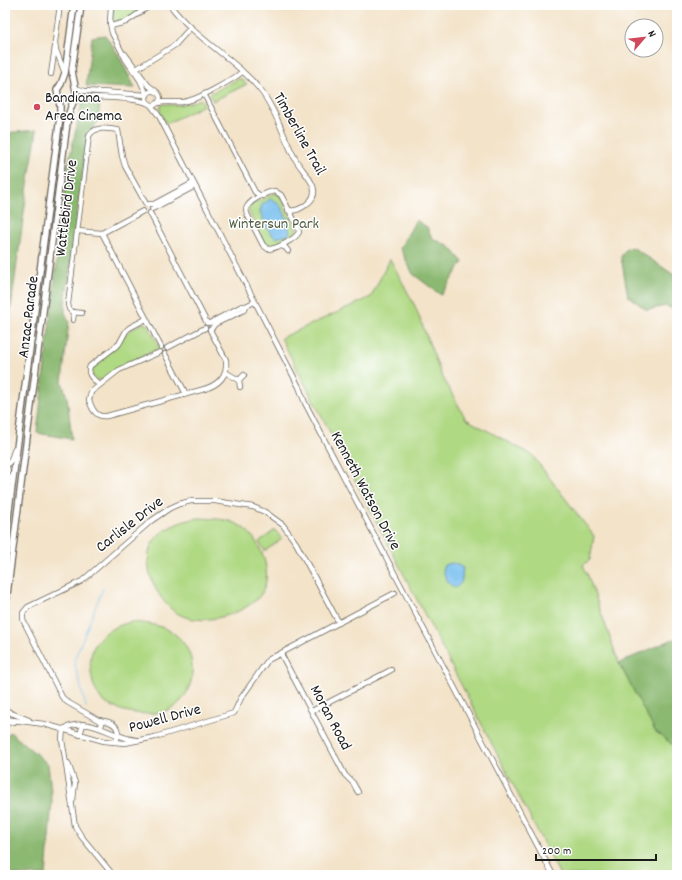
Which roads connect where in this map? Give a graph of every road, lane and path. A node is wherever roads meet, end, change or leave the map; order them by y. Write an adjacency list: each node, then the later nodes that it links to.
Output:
1 (60, 5): 9 (street)
2 (74, 5): 12 (main road)
3 (81, 5): 16 (main road)
4 (111, 5): 7 (street)
5 (151, 5): 7 (street)
6 (170, 5): 8 (street, Timberline Trail)
7 (111, 26): 10 (street)
8 (191, 27): 10 (street); 11 (street, Timberline Trail)
9 (55, 42): 12 (street); 13 (street)
10 (135, 70): 14 (street); 17 (street)
11 (242, 72): 19 (street); 33 (street, Timberline Trail)
12 (65, 73): 15 (main road)
13 (51, 74)
14 (141, 82): 18 (street); 20 (street)
15 (61, 84): 16 (main road); 21 (main road)
16 (74, 87): 18 (street); 22 (main road)
17 (157, 93): 20 (street); 23 (street); 24 (street)
18 (133, 94): 20 (street)
19 (204, 94): 23 (street); 28 (street)
20 (147, 95): 25 (street)
21 (58, 97): 22 (main road); 55 (main road, Anzac Parade)
22 (73, 99): 25 (street); 60 (main road, Anzac Parade)
23 (169, 102): 24 (street)
24 (158, 103): 25 (street); 26 (street, Kenneth Watson Drive)
25 (149, 104): 26 (street, Kenneth Watson Drive)
26 (159, 116): 27 (street, Kenneth Watson Drive)
27 (194, 184): 31 (street); 39 (street, Kenneth Watson Drive)
28 (255, 192): 29 (street); 30 (street)
29 (263, 196): 30 (street); 32 (street)
30 (253, 201): 38 (street)
31 (149, 208): 35 (street, Wattlebird Drive); 36 (street); 44 (street)
32 (288, 210): 33 (street); 34 (street)
33 (296, 210): 34 (street)
34 (293, 218): 37 (street)
35 (77, 231): 36 (street); 40 (street, Wattlebird Drive)
36 (102, 233): 42 (street)
37 (290, 240): 38 (street); 38 (street)
38 (278, 246)
39 (254, 302): 44 (street); 86 (street, Kenneth Watson Drive)
40 (74, 312): 41 (street); 43 (street, Wattlebird Drive)
41 (82, 313)
42 (146, 319): 45 (street); 52 (street)
43 (73, 320)
44 (209, 326): 46 (street); 49 (street)
45 (161, 346): 46 (street); 47 (street)
46 (167, 348): 48 (street)
47 (160, 352): 48 (street); 52 (street)
48 (165, 354): 54 (street)
49 (225, 372): 51 (street); 54 (street)
50 (244, 375): 51 (street)
51 (239, 380): 53 (street)
52 (99, 385): 54 (street)
53 (240, 387)
54 (186, 394)
55 (17, 443): 56 (street); 58 (main road, Anzac Parade)
56 (5, 468)
57 (5, 477): 58 (street)
58 (13, 480): 59 (street); 60 (main road); 62 (main road, Anzac Parade)
59 (5, 481)
60 (21, 481): 65 (main road, Anzac Parade)
61 (5, 493): 62 (street)
62 (8, 515): 63 (main road, Anzac Parade)
63 (5, 540)
64 (395, 593): 66 (street)
65 (5, 610)
66 (339, 623): 67 (street); 73 (street, Carlisle Drive)
67 (281, 654): 70 (street, Moran Road); 82 (street, Powell Drive)
68 (391, 670): 70 (street)
69 (5, 709): 76 (street)
70 (312, 711): 84 (street, Moran Road)
71 (5, 714): 74 (street, Powell Drive)
72 (5, 719): 74 (street, Powell Drive)
73 (96, 719): 78 (street); 81 (street, Carlisle Drive)
74 (33, 722): 76 (street, Powell Drive)
75 (5, 723): 76 (street)
76 (40, 723): 79 (street, Powell Drive)
77 (83, 724): 78 (street); 79 (street); 80 (street)
78 (100, 728): 81 (street)
79 (63, 729): 80 (street, Powell Drive); 85 (street)
80 (80, 735): 83 (street, Powell Drive)
81 (118, 735): 82 (street); 83 (street)
82 (138, 740): 83 (street, Powell Drive)
83 (114, 742)
84 (358, 792)
85 (113, 875)
86 (553, 875)

